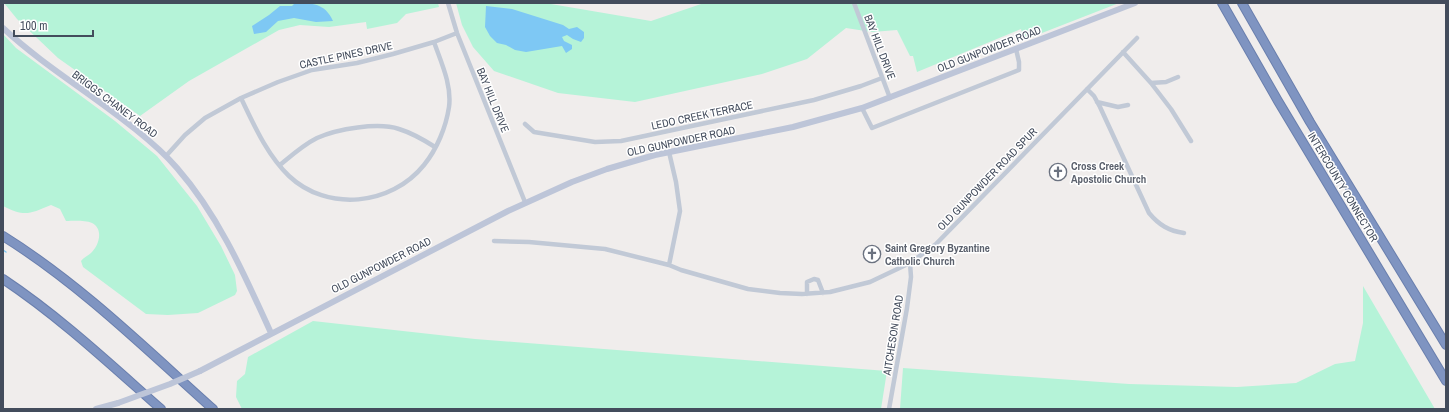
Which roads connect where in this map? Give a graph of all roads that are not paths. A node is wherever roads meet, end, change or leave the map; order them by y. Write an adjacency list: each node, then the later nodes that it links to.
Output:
1 (448, 3): 7 (street, BAY HILL DRIVE)
2 (854, 3): 13 (street, BAY HILL DRIVE)
3 (1135, 3): 10 (main road, OLD GUNPOWDER ROAD)
4 (1222, 3): 37 (highway, INTERCOUNTY CONNECTOR)
5 (1242, 3): 38 (highway, INTERCOUNTY CONNECTOR)
6 (3, 28): 25 (main road, BRIGGS CHANEY ROAD)
7 (457, 33): 9 (street, CASTLE PINES DRIVE); 27 (street, BAY HILL DRIVE)
8 (1137, 38): 11 (street, OLD GUNPOWDER ROAD SPUR)
9 (434, 42): 16 (street, CASTLE PINES DRIVE); 23 (street)
10 (1016, 49): 17 (main road, OLD GUNPOWDER ROAD); 20 (street)
11 (1123, 52): 14 (street); 15 (street, OLD GUNPOWDER ROAD SPUR)
12 (1178, 77): 14 (street)
13 (882, 78): 17 (street, BAY HILL DRIVE); 21 (street, LEDO CREEK TERRACE)
14 (1151, 83): 22 (street)
15 (1087, 89): 18 (street); 31 (street, OLD GUNPOWDER ROAD SPUR)
16 (241, 98): 25 (street, CASTLE PINES DRIVE); 26 (street)
17 (890, 98): 20 (main road, OLD GUNPOWDER ROAD)
18 (1097, 102): 19 (street); 28 (street)
19 (1128, 105)
20 (862, 108): 24 (main road, OLD GUNPOWDER ROAD)
21 (525, 124)
22 (1191, 141)
23 (435, 147): 26 (street); 26 (street)
24 (669, 152): 27 (main road, OLD GUNPOWDER ROAD); 32 (street)
25 (166, 156): 36 (main road, BRIGGS CHANEY ROAD)
26 (280, 165)
27 (525, 202): 36 (main road, OLD GUNPOWDER ROAD)
28 (1184, 233)
29 (3, 236): 43 (highway)
30 (494, 241): 32 (street, OLD GUNPOWDER ROAD SPUR)
31 (910, 263): 34 (street, OLD GUNPOWDER ROAD SPUR); 44 (street, AITCHESON ROAD)
32 (670, 265): 35 (street, OLD GUNPOWDER ROAD SPUR)
33 (3, 279): 42 (highway)
34 (823, 293): 35 (street, OLD GUNPOWDER ROAD SPUR); 35 (street)
35 (807, 294)
36 (271, 333): 41 (main road, OLD GUNPOWDER ROAD, bridge)
37 (1420, 338): 39 (highway, INTERCOUNTY CONNECTOR); 40 (highway)
38 (1446, 345)
39 (1446, 381)
40 (1446, 386)
41 (98, 409)
42 (161, 409)
43 (213, 409)
44 (889, 409)

